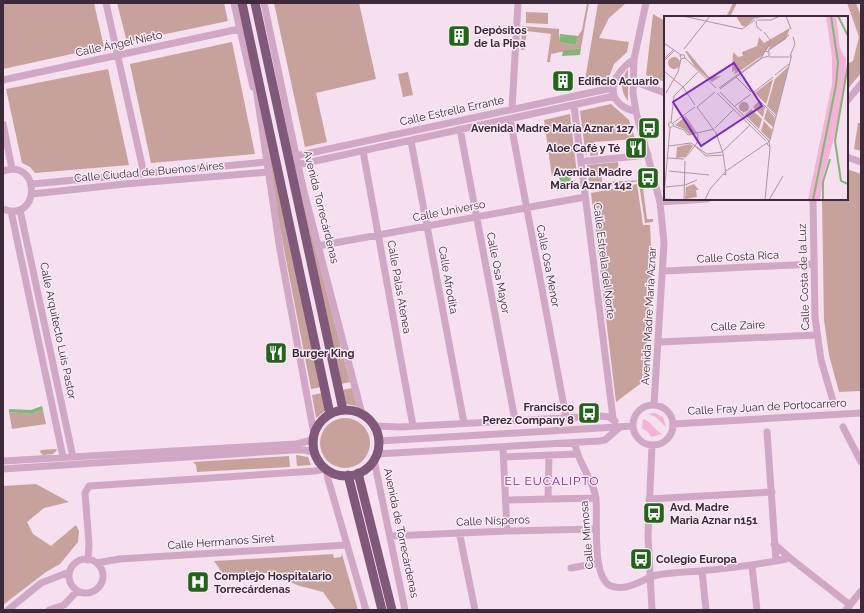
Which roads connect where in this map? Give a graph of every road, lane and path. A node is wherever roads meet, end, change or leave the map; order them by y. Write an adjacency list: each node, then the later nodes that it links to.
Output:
1 (106, 3): 10 (street)
2 (234, 3): 8 (street)
3 (242, 3): 9 (main road)
4 (255, 3): 61 (main road, Avenida Torrecárdenas)
5 (264, 3): 30 (street, Avenida Torrecárdenas)
6 (518, 3): 21 (street)
7 (646, 3): 11 (street, Avenida Madre María Aznar)
8 (239, 29): 10 (street, Calle Ángel Nieto); 20 (street)
9 (249, 36): 20 (street); 63 (main road)
10 (118, 56): 12 (street, Calle Ángel Nieto); 40 (street)
11 (634, 59): 13 (street, Avenida Madre María Aznar); 15 (street)
12 (3, 80)
13 (633, 81): 16 (street); 22 (street, Avenida Madre María Aznar)
14 (861, 84): 18 (street)
15 (612, 88): 17 (street); 21 (street, Calle Estrella Errante)
16 (664, 93)
17 (614, 96): 19 (street, Calle Estrella Errante); 22 (street)
18 (848, 100)
19 (574, 106): 23 (street, Calle Estrella Errante); 43 (street, Calle Estrella del Norte)
20 (258, 108): 33 (street)
21 (512, 109): 28 (street, Calle Estrella Errante)
22 (636, 112): 29 (street, Avenida Madre María Aznar)
23 (510, 119): 25 (street, Calle Estrella Errante); 47 (street, Calle Osa Menor)
24 (3, 124): 37 (street)
25 (460, 130): 26 (street, Calle Estrella Errante); 51 (street, Calle Osa Mayor)
26 (411, 141): 27 (street, Calle Estrella Errante); 52 (street, Calle Afrodita)
27 (363, 151): 34 (street, Calle Estrella Errante); 53 (street, Calle Palas Atenea)
28 (312, 153): 30 (street, Calle Estrella Errante); 34 (street)
29 (648, 155): 32 (street); 46 (street, Avenida Madre María Aznar)
30 (296, 156): 36 (street, Avenida Torrecárdenas)
31 (848, 157): 35 (street)
32 (587, 161)
33 (266, 162): 39 (street); 40 (street, Calle Ciudad de Buenos Aires)
34 (314, 162): 36 (street, Calle Estrella Errante)
35 (861, 162)
36 (298, 165): 54 (street, Avenida Torrecárdenas)
37 (12, 169): 38 (street); 41 (street)
38 (3, 171)
39 (268, 172): 42 (street, Calle Ciudad de Buenos Aires); 76 (street)
40 (144, 174): 41 (street, Calle Ciudad de Buenos Aires)
41 (32, 184): 42 (street)
42 (32, 194): 49 (street)
43 (585, 197): 47 (street, Calle Universo); 66 (street, Calle Estrella del Norte)
44 (691, 200): 46 (street)
45 (813, 200): 55 (street, Calle Costa de la Luz)
46 (660, 202): 56 (street, Avenida Madre María Aznar)
47 (526, 207): 51 (street, Calle Universo); 65 (street, Calle Osa Menor)
48 (3, 209): 50 (street)
49 (20, 210): 50 (street); 85 (street, Calle Arquitecto Luis Pastor)
50 (11, 211): 84 (street, Calle Arquitecto Luis Pastor)
51 (476, 217): 52 (street, Calle Universo); 67 (street, Calle Osa Mayor)
52 (427, 226): 53 (street, Calle Universo); 68 (street, Calle Afrodita)
53 (378, 236): 54 (street, Calle Universo); 71 (street, Calle Palas Atenea)
54 (318, 246): 64 (street, Avenida Torrecárdenas)
55 (814, 264): 56 (street, Calle Costa Rica); 57 (street, Calle Costa de la Luz)
56 (664, 271): 58 (street, Avenida Madre María Aznar)
57 (817, 335): 58 (street, Calle Zaire); 59 (street, Calle Costa de la Luz)
58 (659, 342): 60 (street, Avenida Madre María Aznar)
59 (833, 401)
60 (654, 405): 69 (street); 72 (street)
61 (343, 410): 63 (main road); 64 (main road)
62 (861, 413): 69 (street, Calle Fray Juan de Portocarrero)
63 (330, 414): 76 (main road)
64 (362, 414): 70 (main road)
65 (566, 417): 66 (street); 67 (street)
66 (613, 418): 73 (street)
67 (514, 420): 68 (street)
68 (464, 423): 71 (street)
69 (673, 424): 79 (street)
70 (375, 426): 71 (street); 77 (main road)
71 (413, 426)
72 (633, 426): 73 (street); 79 (street)
73 (620, 427): 77 (street); 78 (street)
74 (843, 427): 89 (street)
75 (767, 432): 94 (street)
76 (313, 437): 81 (main road); 85 (street)
77 (379, 441): 86 (main road)
78 (575, 443): 80 (street); 82 (street, Calle Mimosa)
79 (652, 445): 97 (street)
80 (503, 448): 86 (street); 87 (street)
81 (313, 452): 90 (street); 91 (main road)
82 (576, 454): 83 (street); 95 (street, Calle Mimosa)
83 (549, 455): 87 (street); 96 (street)
84 (63, 457): 85 (street); 88 (street)
85 (73, 457)
86 (376, 457): 92 (main road); 102 (street, Avenida de Torrecárdenas)
87 (504, 457): 98 (street)
88 (3, 461)
89 (861, 462)
90 (3, 468)
91 (327, 470): 93 (main road); 104 (street); 106 (street)
92 (358, 473): 93 (main road); 122 (main road)
93 (348, 475): 121 (main road)
94 (772, 492): 97 (street); 103 (street)
95 (596, 498): 96 (street); 99 (street, Calle Mimosa)
96 (548, 499): 98 (street)
97 (649, 499): 114 (street)
98 (506, 500): 100 (street)
99 (596, 529): 100 (street, Calle Nísperos); 109 (street, Calle Mimosa)
100 (507, 531): 101 (street, Calle Nísperos)
101 (458, 533): 102 (street, Calle Nísperos); 124 (street)
102 (390, 536): 123 (street, Avenida de Torrecárdenas)
103 (774, 544): 105 (street); 107 (street)
104 (346, 545): 108 (street, Calle Hermanos Siret); 120 (street)
105 (790, 558): 107 (street); 117 (street)
106 (88, 560): 108 (street); 113 (street)
107 (776, 561): 110 (street)
108 (96, 563): 115 (street)
109 (598, 563): 111 (street); 114 (street, Calle Mimosa)
110 (752, 566): 112 (street); 127 (street)
111 (571, 568)
112 (702, 571): 114 (street); 126 (street)
113 (69, 572): 115 (street); 118 (street)
114 (649, 578): 125 (street)
115 (77, 591): 119 (street)
116 (861, 591): 117 (street)
117 (848, 608)
118 (8, 610)
119 (49, 610)
120 (366, 610)
121 (382, 610)
122 (392, 610)
123 (405, 610)
124 (475, 610)
125 (652, 610)
126 (706, 610)
127 (757, 610)

